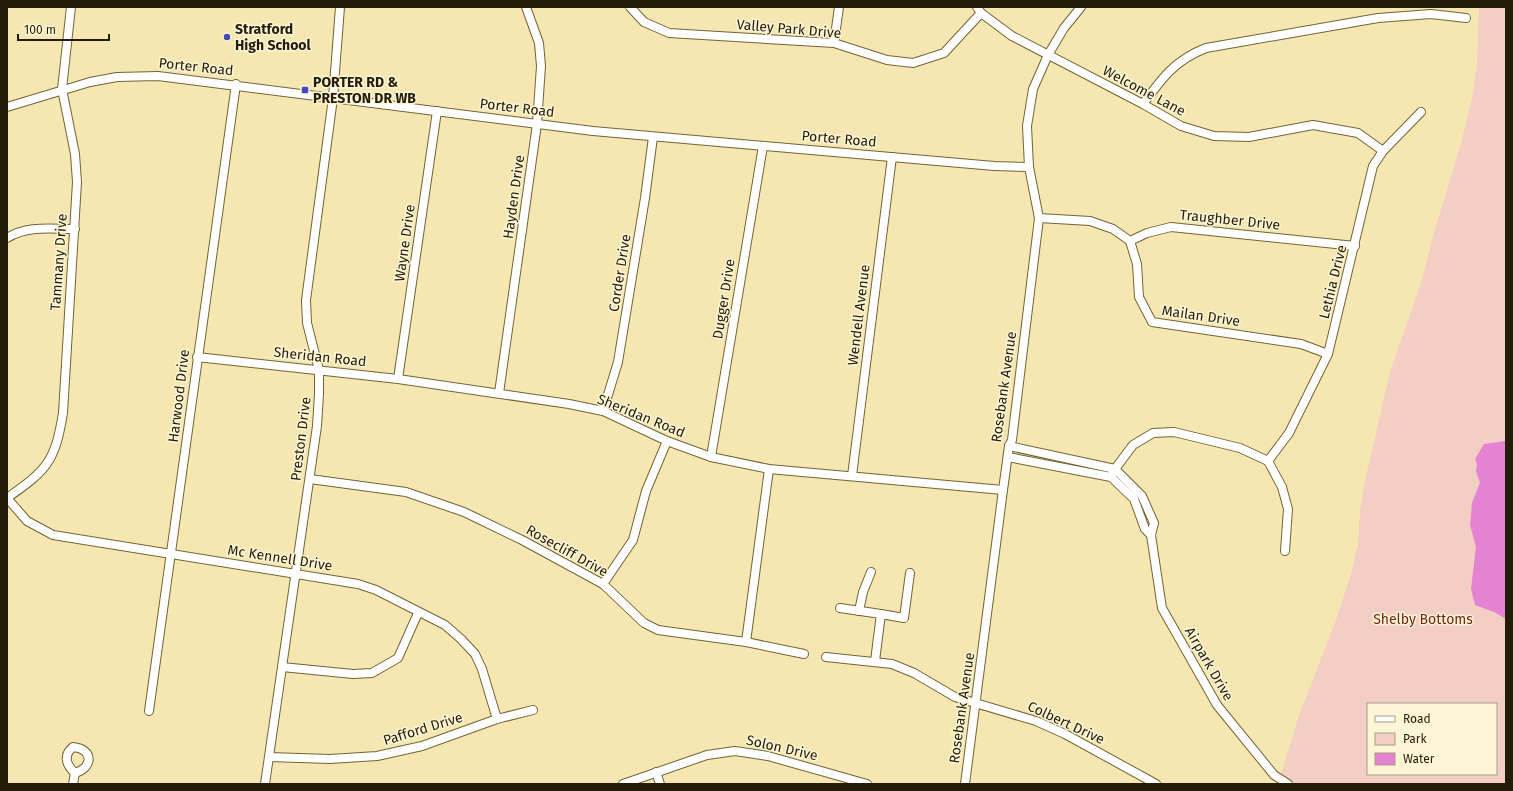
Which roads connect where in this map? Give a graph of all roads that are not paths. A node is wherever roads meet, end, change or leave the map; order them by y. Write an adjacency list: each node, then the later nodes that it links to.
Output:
1 (71, 7): 12 (street, Tammany Drive)
2 (340, 7): 13 (street, Preston Drive)
3 (526, 7): 18 (street, Hayden Drive)
4 (630, 7): 9 (street, Valley Park Drive)
5 (839, 7): 9 (street)
6 (1081, 7): 10 (street, Rosebank Avenue)
7 (979, 10): 9 (street, Valley Park Drive); 10 (street, Welcome Lane)
8 (1466, 18): 14 (street)
9 (834, 43)
10 (1048, 55): 14 (street, Welcome Lane); 23 (street, Rosebank Avenue)
11 (236, 84): 12 (street, Porter Road); 13 (street, Porter Road); 30 (street, Harwood Drive)
12 (62, 89): 15 (street, Porter Road); 25 (street, Tammany Drive)
13 (333, 98): 16 (street, Porter Road); 31 (street, Preston Drive)
14 (1143, 104): 21 (street, Welcome Lane)
15 (7, 107)
16 (437, 111): 18 (street, Porter Road); 32 (street, Wayne Drive)
17 (1421, 112): 21 (street, Lethia Drive)
18 (537, 124): 19 (street, Porter Road); 33 (street, Hayden Drive)
19 (653, 137): 20 (street, Porter Road); 34 (street, Corder Drive)
20 (763, 146): 22 (street, Porter Road); 37 (street, Dugger Drive)
21 (1383, 151): 28 (street, Lethia Drive)
22 (892, 156): 23 (street, Porter Road); 42 (street, Wendell Avenue)
23 (1029, 167): 24 (street, Rosebank Avenue)
24 (1039, 218): 27 (street); 36 (street, Rosebank Avenue)
25 (75, 229): 26 (street); 46 (street, Tammany Drive)
26 (7, 238)
27 (1130, 241): 28 (street, Traughber Drive); 29 (street, Mailan Drive)
28 (1355, 246): 29 (street, Lethia Drive)
29 (1328, 354): 39 (street, Lethia Drive)
30 (197, 357): 31 (street, Sheridan Road); 49 (street, Harwood Drive)
31 (319, 370): 32 (street, Sheridan Road); 44 (street, Preston Drive)
32 (398, 379): 33 (street, Sheridan Road)
33 (499, 393): 34 (street, Sheridan Road)
34 (603, 411): 35 (street, Sheridan Road)
35 (667, 441): 37 (street, Sheridan Road); 53 (street)
36 (1009, 446): 38 (street, Rosebank Avenue); 41 (street)
37 (711, 457): 40 (street, Sheridan Road)
38 (1008, 457): 43 (street); 45 (street, Rosebank Avenue)
39 (1268, 461): 41 (street); 48 (street)
40 (769, 469): 42 (street, Sheridan Road); 58 (street)
41 (1115, 469): 43 (street); 47 (street, Airpark Drive)
42 (852, 476): 45 (street, Sheridan Road)
43 (1111, 477): 47 (street, Airpark Drive)
44 (310, 479): 52 (street, Preston Drive); 53 (street, Rosecliff Drive)
45 (1003, 490): 63 (street, Rosebank Avenue)
46 (7, 498): 49 (street, Mc Kennell Drive)
47 (1151, 535): 77 (street, Airpark Drive)
48 (1285, 551)
49 (172, 553): 52 (street, Mc Kennell Drive); 65 (street, Harwood Drive)
50 (871, 572): 55 (street)
51 (910, 573): 57 (street)
52 (295, 574): 56 (street, Mc Kennell Drive); 62 (street, Preston Drive)
53 (603, 584): 58 (street, Rosecliff Drive)
54 (840, 608): 55 (street)
55 (859, 611): 57 (street)
56 (418, 612): 62 (street); 66 (street, Mc Kennell Drive)
57 (881, 614): 61 (street)
58 (746, 642): 59 (street, Rosecliff Drive)
59 (804, 654)
60 (826, 657): 61 (street, Colbert Drive)
61 (875, 662): 63 (street, Colbert Drive)
62 (282, 667): 67 (street, Preston Drive)
63 (977, 703): 75 (street, Rosebank Avenue); 76 (street, Colbert Drive)
64 (533, 710): 66 (street, Pafford Drive)
65 (149, 711)
66 (497, 719): 67 (street, Pafford Drive)
67 (269, 757): 71 (street, Preston Drive)
68 (656, 772): 72 (street, Solon Drive); 73 (street); 74 (street, Solon Drive)
69 (75, 773): 70 (street)
70 (73, 784)
71 (265, 784)
72 (623, 784)
73 (660, 784)
74 (867, 784)
75 (965, 784)
76 (1156, 784)
77 (1288, 784)

